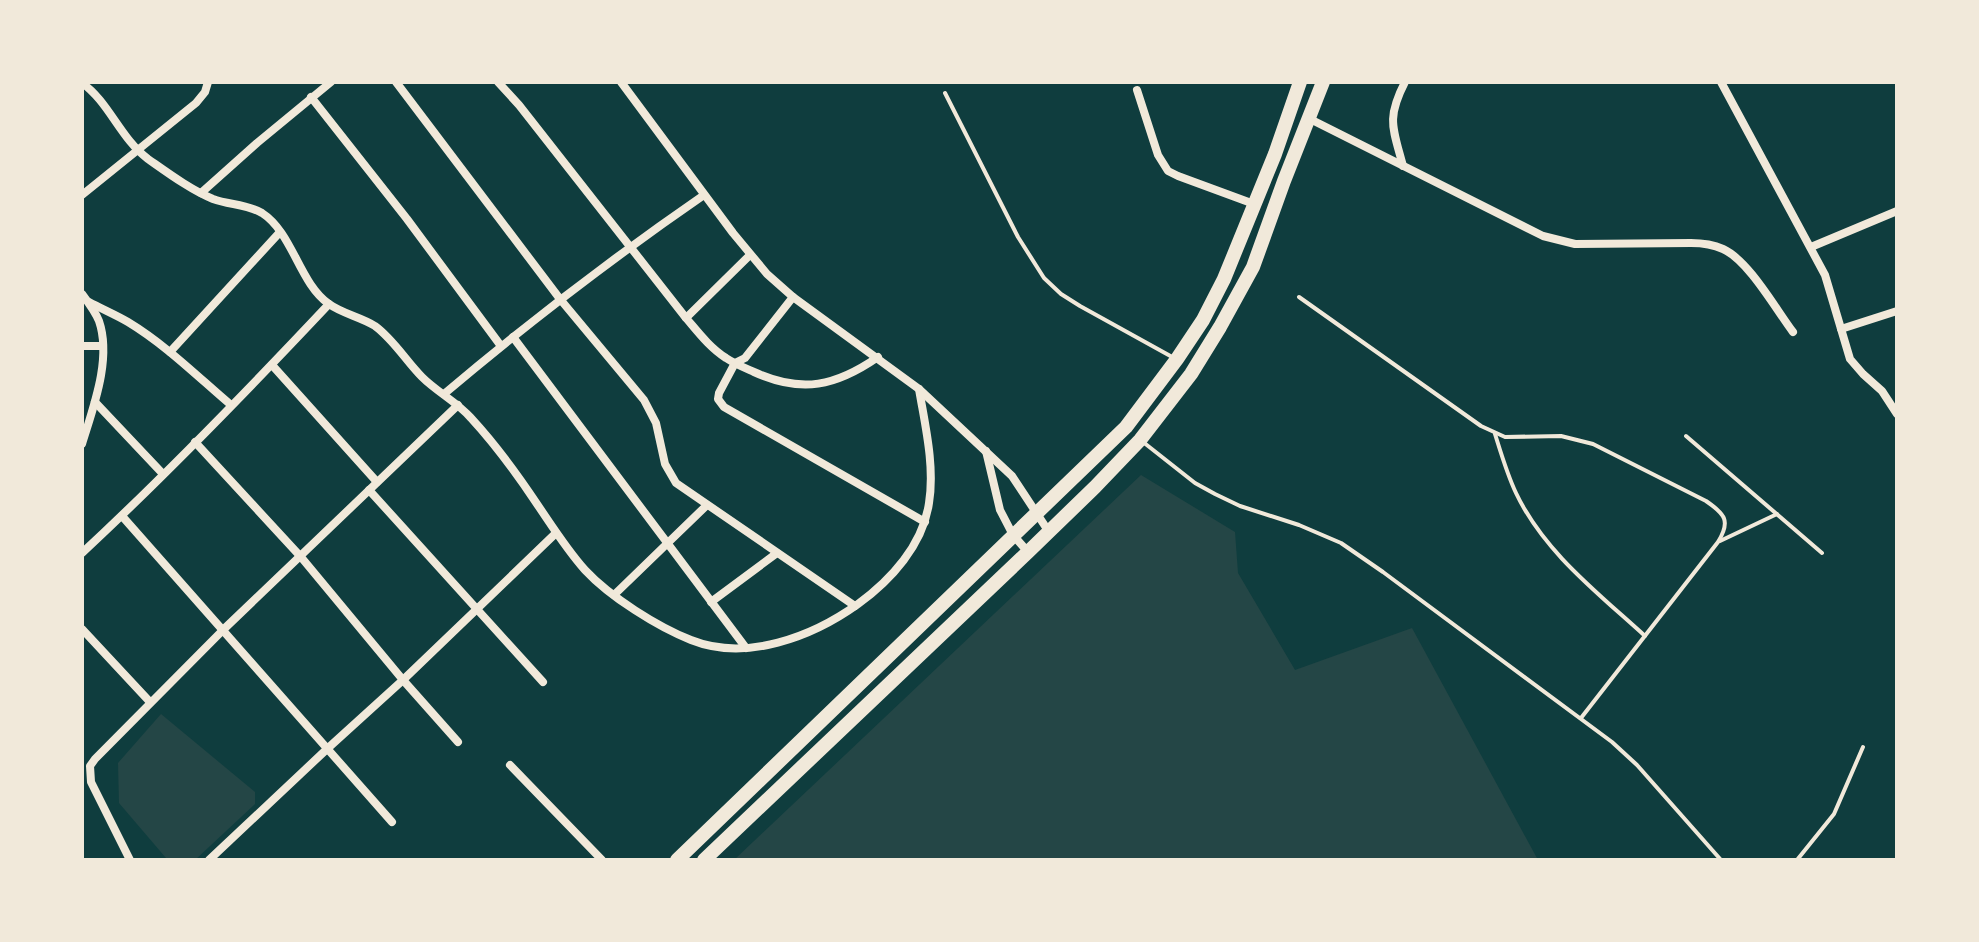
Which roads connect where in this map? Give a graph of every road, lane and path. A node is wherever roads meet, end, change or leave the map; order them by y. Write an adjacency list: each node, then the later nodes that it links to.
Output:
1 (208, 82): 15 (street)
2 (331, 82): 13 (street)
3 (396, 82): 29 (street)
4 (498, 82): 23 (street)
5 (621, 82): 19 (street)
6 (1300, 82): 20 (main road)
7 (1323, 82): 14 (main road)
8 (1405, 82): 16 (street)
9 (1721, 82): 24 (street)
10 (82, 83): 15 (street)
11 (1137, 90): 20 (street)
12 (945, 93): 42 (lane)
13 (311, 97): 17 (street); 39 (street)
14 (1308, 118): 16 (street); 54 (main road)
15 (137, 149): 17 (street); 18 (street)
16 (1403, 166): 35 (street)
17 (201, 193): 22 (street)
18 (82, 195)
19 (704, 195): 23 (street); 25 (street)
20 (1254, 204): 42 (main road)
21 (1897, 211): 24 (street)
22 (280, 232): 31 (street); 40 (street)
23 (629, 247): 29 (street); 33 (street)
24 (1811, 247): 34 (street)
25 (750, 255): 27 (street); 33 (street)
26 (82, 294): 30 (street)
27 (793, 297): 41 (street); 43 (street)
28 (1299, 297): 52 (lane)
29 (560, 299): 36 (street); 61 (street)
30 (89, 302): 38 (street); 40 (street)
31 (329, 304): 44 (street); 46 (street)
32 (1897, 311): 34 (street)
33 (686, 318): 43 (street)
34 (1841, 329): 50 (street)
35 (1793, 332)
36 (513, 337): 39 (street); 70 (street)
37 (82, 346): 38 (street)
38 (102, 346): 47 (street)
39 (501, 346): 46 (street)
40 (170, 352): 48 (street)
41 (878, 357): 43 (street); 45 (street)
42 (1177, 359): 51 (main road)
43 (735, 363): 65 (street)
44 (272, 365): 48 (street); 59 (street)
45 (919, 389): 57 (street); 65 (street)
46 (444, 394): 49 (street)
47 (95, 402): 56 (street); 58 (street)
48 (231, 405): 55 (street)
49 (458, 405): 59 (street); 67 (street)
50 (1897, 414)
51 (1126, 427): 54 (lane); 62 (main road)
52 (1495, 434): 69 (lane); 82 (lane)
53 (1686, 436): 63 (lane)
54 (1140, 440): 66 (main road); 87 (lane)
55 (195, 442): 58 (street); 75 (street)
56 (82, 444)
57 (986, 450): 62 (street); 68 (street)
58 (163, 474): 64 (street)
59 (377, 482): 60 (street)
60 (369, 490): 75 (street); 79 (street)
61 (707, 505): 70 (street); 73 (street)
62 (1036, 514): 66 (street); 68 (main road)
63 (1777, 514): 69 (lane); 74 (lane)
64 (122, 516): 72 (street); 81 (street)
65 (925, 522): 78 (street)
66 (1049, 532): 71 (main road)
67 (556, 533): 76 (street); 79 (street)
68 (1013, 535): 71 (street); 92 (main road)
69 (1718, 542): 82 (lane)
70 (667, 543): 76 (street); 77 (street)
71 (1028, 552): 94 (main road)
72 (82, 553)
73 (777, 553): 77 (street); 78 (street)
74 (1822, 553)
75 (301, 557): 81 (street); 84 (street)
76 (614, 595): 83 (street)
77 (711, 602): 83 (street)
78 (855, 606): 83 (street)
79 (476, 609): 84 (street); 85 (street)
80 (82, 629): 86 (street)
81 (224, 629): 86 (street); 90 (street)
82 (1645, 636): 87 (lane)
83 (746, 648)
84 (403, 680): 88 (street); 90 (street)
85 (543, 682)
86 (150, 702): 95 (street)
87 (1581, 718): 100 (lane)
88 (458, 742)
89 (1863, 747): 101 (lane)
90 (327, 749): 93 (street); 96 (street)
91 (510, 765): 97 (street)
92 (721, 818): 94 (main road); 98 (main road)
93 (392, 822)
94 (735, 830): 99 (main road)
95 (130, 860)
96 (209, 860)
97 (602, 860)
98 (677, 860)
99 (704, 860)
100 (1721, 860)
101 (1797, 860)

